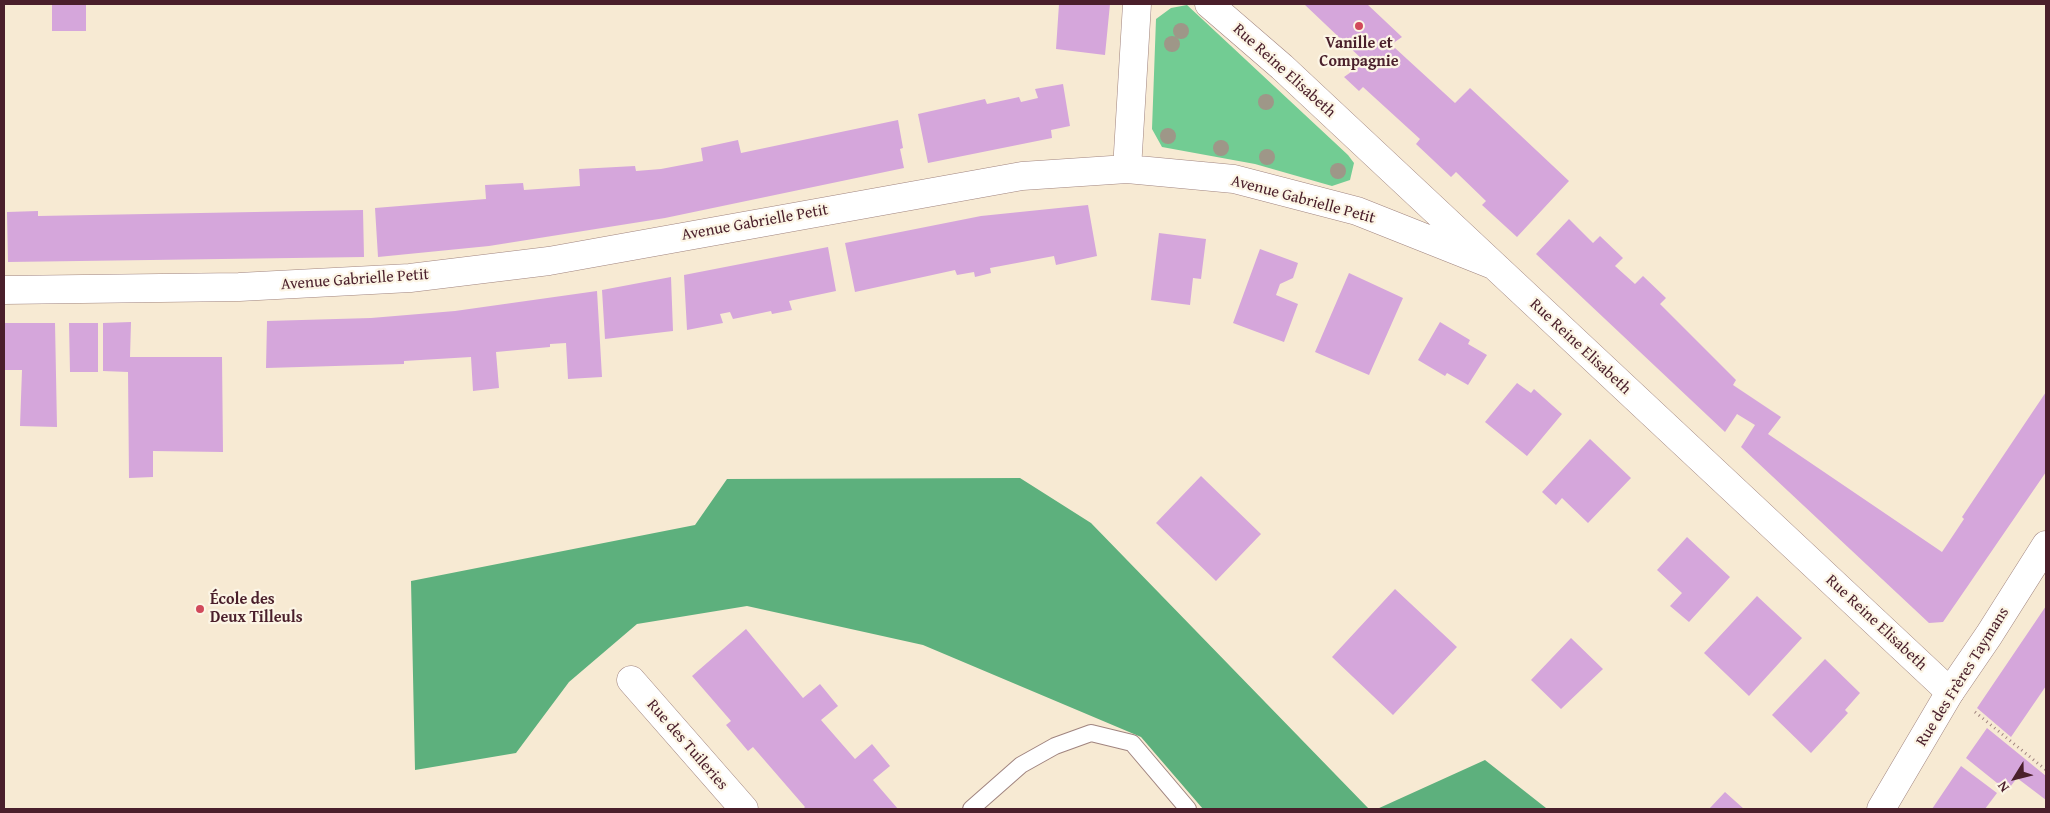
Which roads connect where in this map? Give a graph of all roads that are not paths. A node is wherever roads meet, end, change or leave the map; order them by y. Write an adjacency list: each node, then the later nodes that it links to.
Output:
1 (1137, 4): 3 (street)
2 (1209, 4): 4 (street, Rue Reine Elisabeth)
3 (1127, 170): 4 (street, Avenue Gabrielle Petit); 5 (street, Avenue Gabrielle Petit)
4 (1492, 266): 8 (street, Rue Reine Elisabeth)
5 (4, 290)
6 (2046, 545): 8 (street, Rue des Frères Taymans)
7 (631, 680): 9 (street, Rue des Tuileries)
8 (1950, 692): 12 (street, Rue des Frères Taymans)
9 (744, 809)
10 (971, 809): 11 (lane)
11 (1188, 809)
12 (1881, 809)

